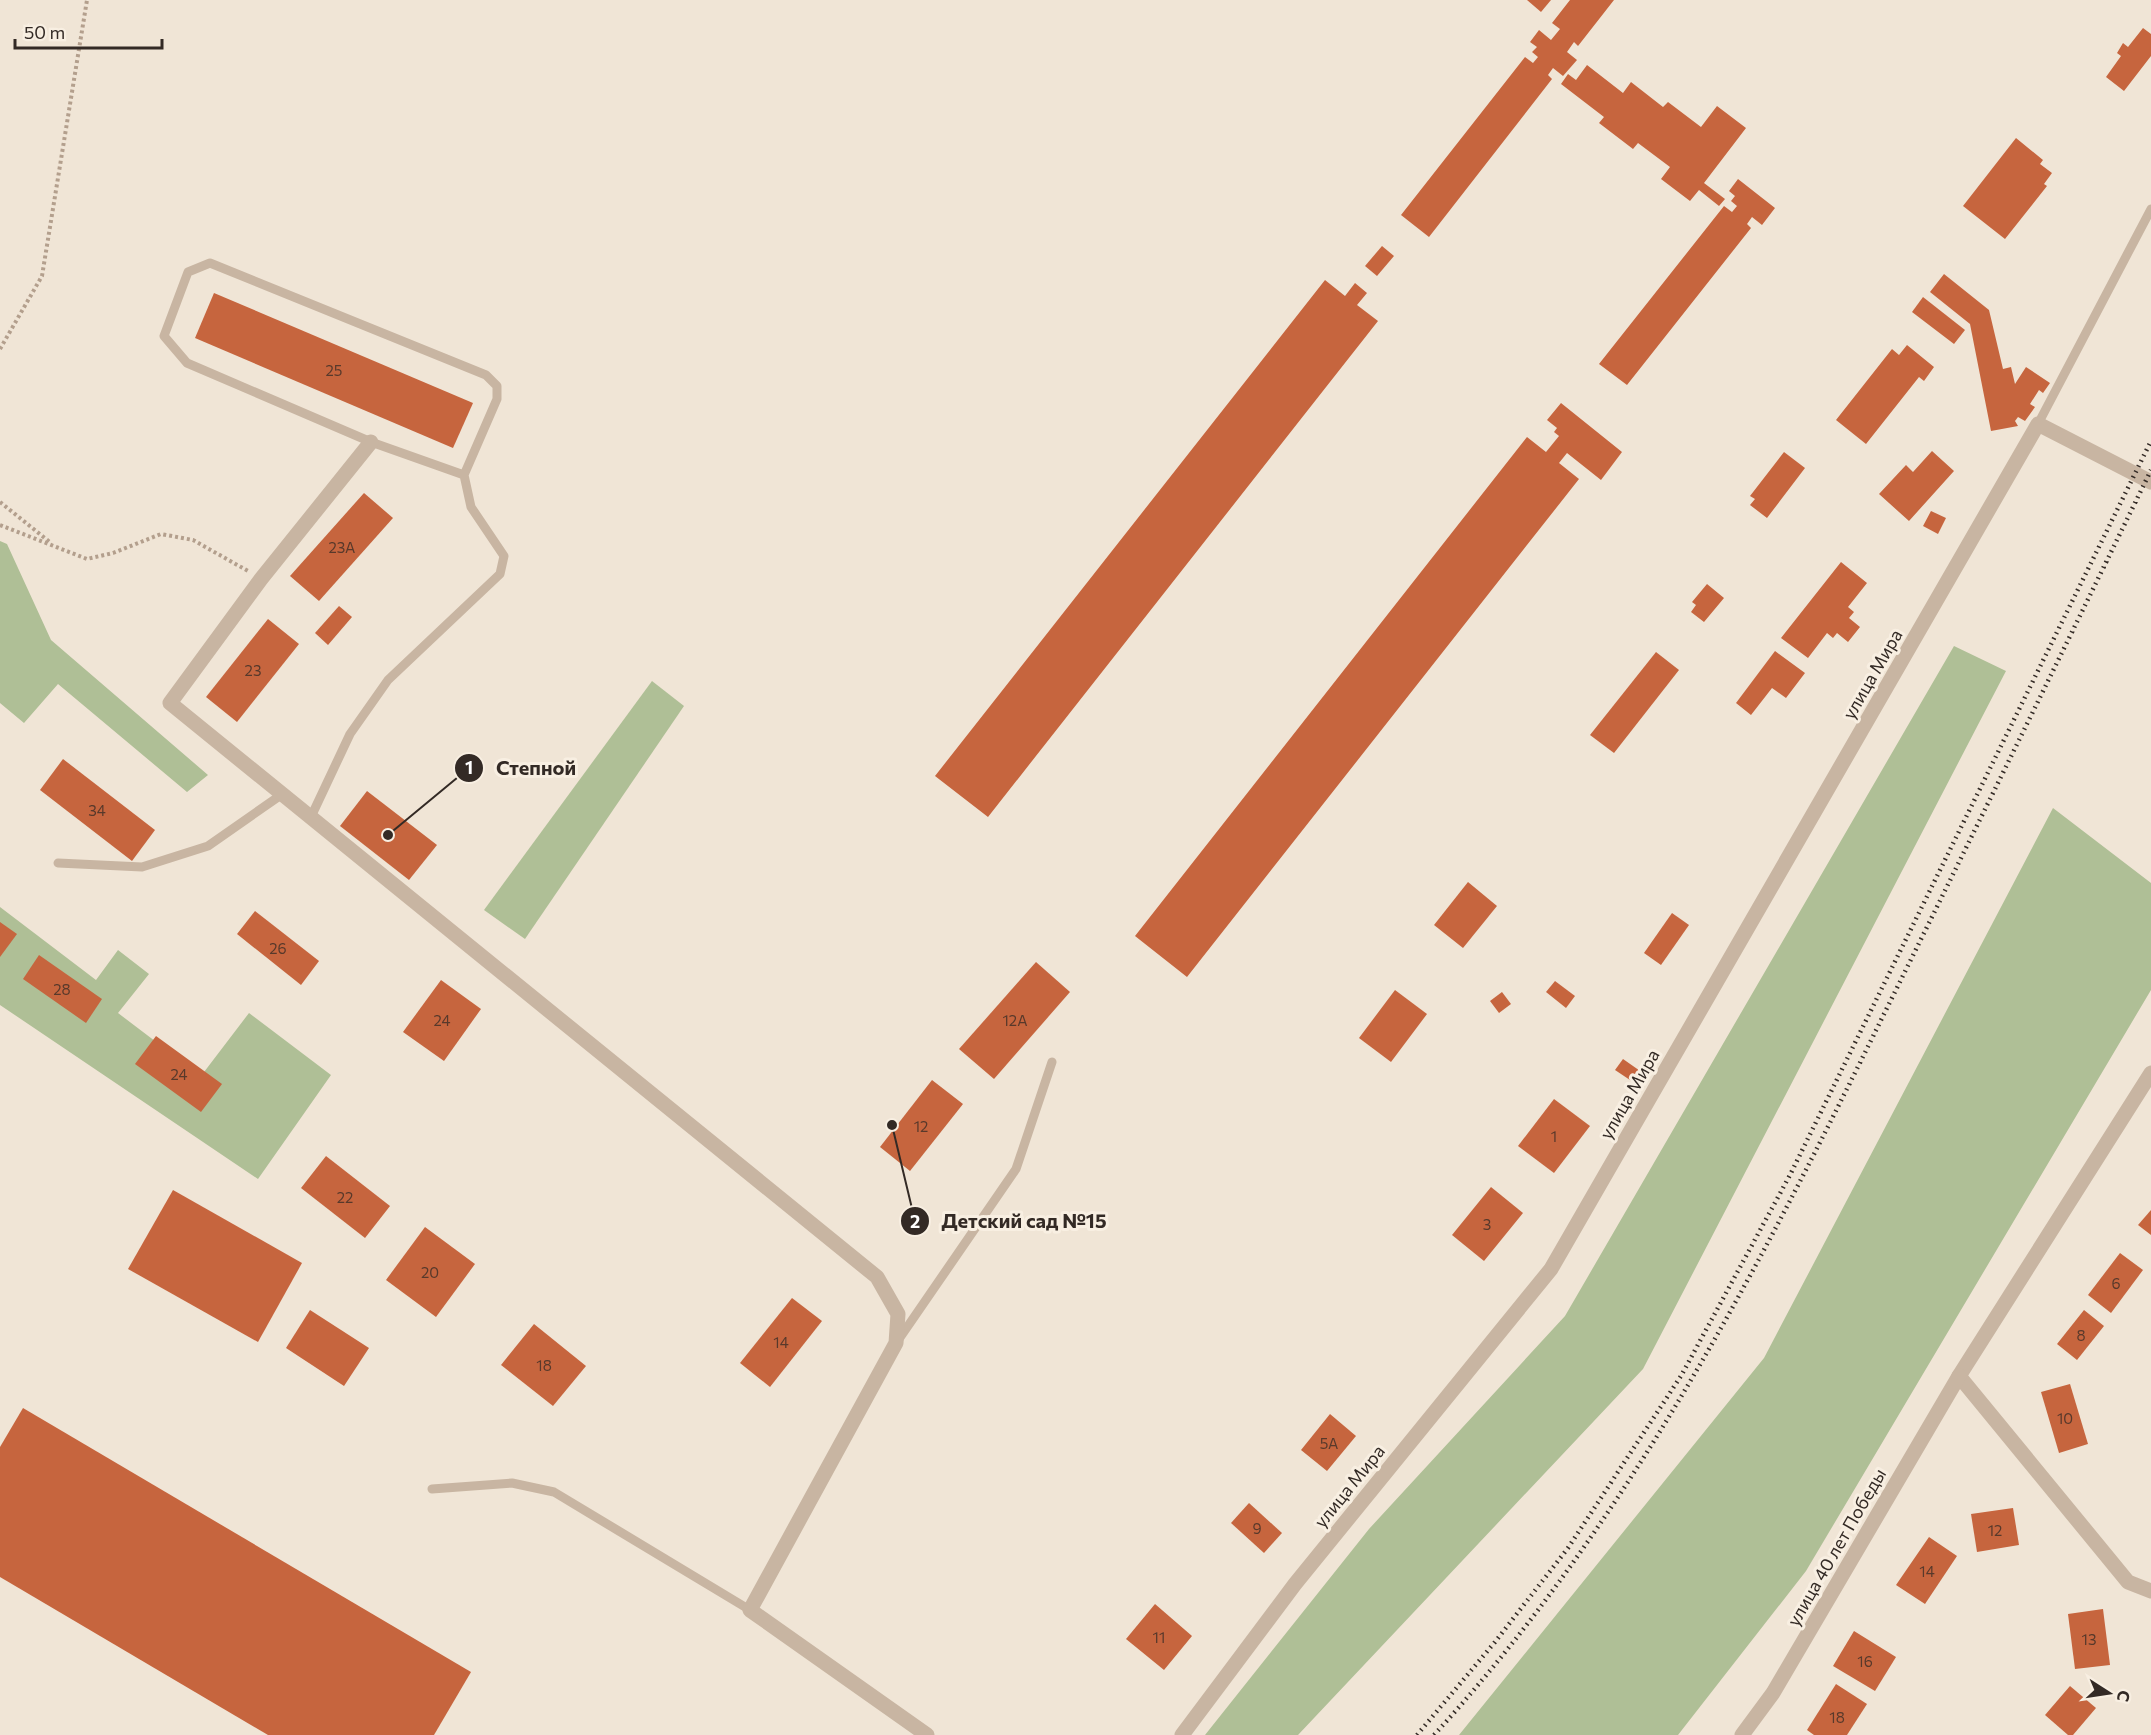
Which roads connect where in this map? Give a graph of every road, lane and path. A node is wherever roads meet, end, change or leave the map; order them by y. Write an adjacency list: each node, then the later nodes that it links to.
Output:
1 (87, 0): 3 (path)
2 (2151, 209): 4 (lane)
3 (0, 349)
4 (2038, 424): 7 (street); 23 (street, улица Мира)
5 (371, 442): 6 (lane); 6 (lane); 11 (street)
6 (464, 475): 13 (lane)
7 (2151, 482)
8 (0, 502): 10 (path)
9 (0, 525): 10 (path)
10 (55, 546): 11 (path)
11 (261, 579): 12 (street)
12 (281, 795): 13 (street); 14 (lane)
13 (310, 819): 17 (street)
14 (58, 863)
15 (1052, 1062): 17 (lane)
16 (2151, 1073): 18 (street, улица 40 лет Победы)
17 (896, 1343): 21 (street)
18 (1959, 1376): 20 (street); 24 (street, улица 40 лет Победы)
19 (432, 1489): 21 (lane)
20 (2151, 1591)
21 (750, 1610): 22 (street)
22 (927, 1735)
23 (1182, 1735)
24 (1742, 1735)

